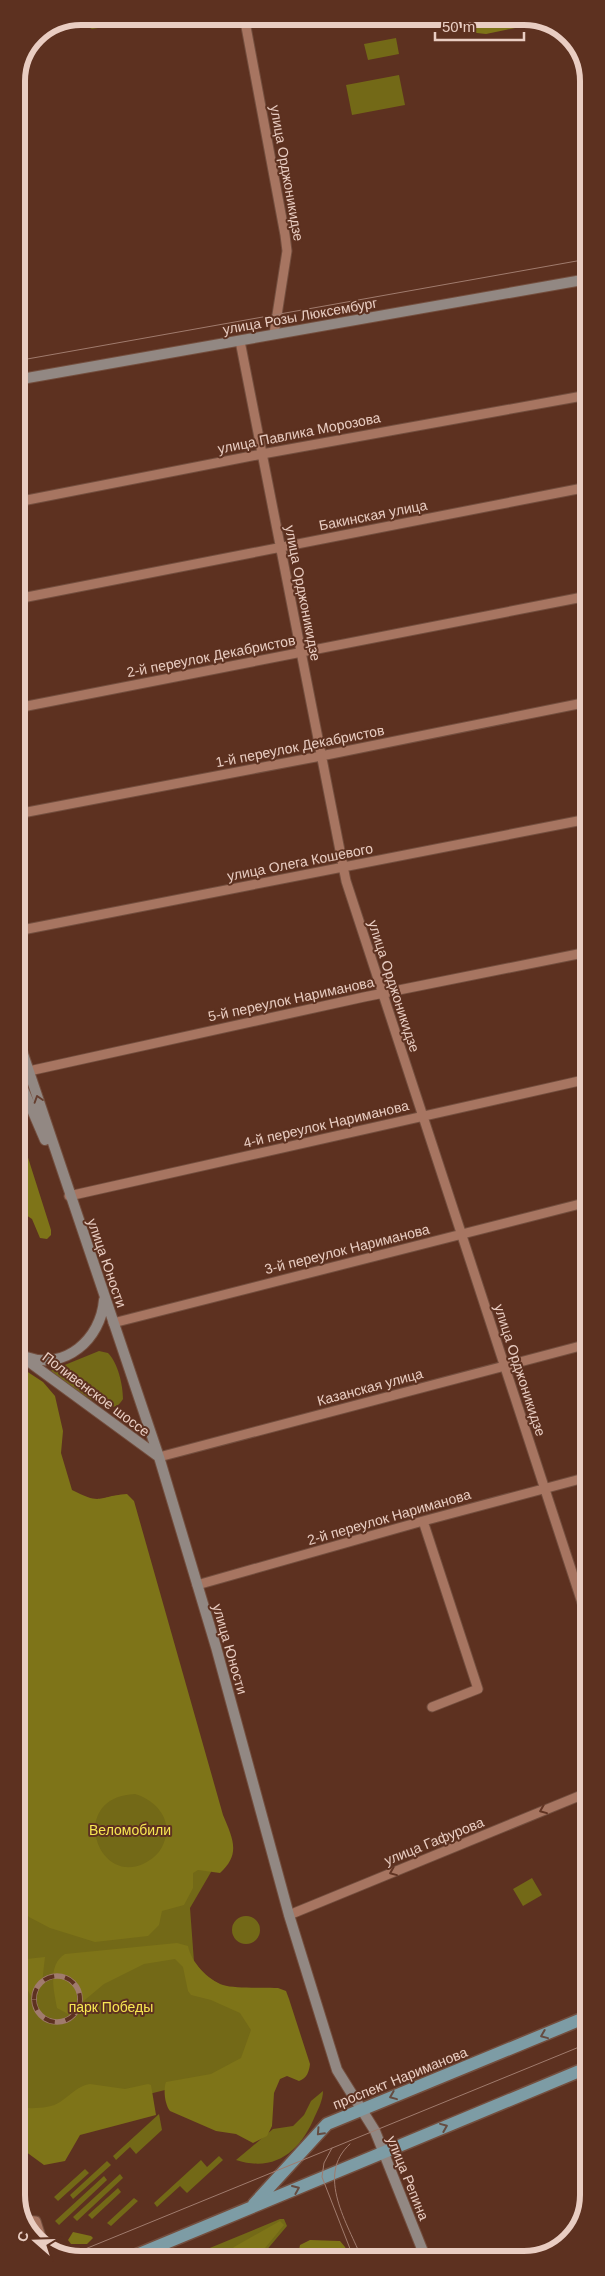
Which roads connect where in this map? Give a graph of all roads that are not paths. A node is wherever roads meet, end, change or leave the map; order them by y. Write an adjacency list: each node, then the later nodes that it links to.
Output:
1 (246, 25): 3 (street, улица Орджоникидзе)
2 (580, 280): 3 (main road, улица Розы Люксембург)
3 (274, 334): 4 (main road, улица Розы Люксембург)
4 (240, 341): 5 (main road, улица Розы Люксембург); 7 (street, улица Орджоникидзе)
5 (25, 378)
6 (580, 396): 7 (street, улица Павлика Морозова)
7 (262, 454): 9 (street, улица Павлика Морозова); 10 (street, улица Орджоникидзе)
8 (580, 489): 10 (street, Бакинская улица)
9 (25, 500)
10 (280, 548): 11 (street, Бакинская улица); 13 (street, улица Орджоникидзе)
11 (25, 596)
12 (580, 598): 13 (street, 2-й переулок Декабристов)
13 (301, 653): 15 (street, 2-й переулок Декабристов); 16 (street, улица Орджоникидзе)
14 (580, 704): 16 (street, 1-й переулок Декабристов)
15 (25, 706)
16 (321, 756): 17 (street, 1-й переулок Декабристов); 19 (street, улица Орджоникидзе)
17 (25, 812)
18 (580, 821): 19 (street, улица Олега Кошевого)
19 (343, 868): 20 (street, улица Олега Кошевого); 22 (street, улица Орджоникидзе)
20 (25, 929)
21 (580, 954): 22 (street, 5-й переулок Нариманова)
22 (382, 994): 24 (street, 5-й переулок Нариманова); 27 (street, улица Орджоникидзе)
23 (25, 1059): 24 (main road, улица Юности)
24 (29, 1071): 28 (main road, улица Юности, one-way to 24)
25 (580, 1081): 27 (street, 4-й переулок Нариманова)
26 (25, 1094): 28 (main road, улица Юности)
27 (421, 1116): 28 (street, 4-й переулок Нариманова); 30 (street, улица Орджоникидзе)
28 (69, 1196): 31 (main road, улица Юности)
29 (580, 1204): 30 (street, 3-й переулок Нариманова)
30 (461, 1235): 32 (street, 3-й переулок Нариманова); 36 (street, улица Орджоникидзе)
31 (104, 1298): 32 (main road, улица Юности); 34 (main road)
32 (113, 1323): 37 (main road, улица Юности)
33 (580, 1346): 36 (street, Казанская улица)
34 (25, 1355)
35 (25, 1359): 37 (main road, Поливенское шоссе)
36 (504, 1366): 37 (street, Казанская улица); 39 (street, улица Орджоникидзе)
37 (158, 1458): 41 (main road, улица Юности)
38 (580, 1479): 39 (street, 2-й переулок Нариманова)
39 (544, 1489): 40 (street, 2-й переулок Нариманова); 42 (street, улица Орджоникидзе)
40 (423, 1521): 41 (street, 2-й переулок Нариманова); 43 (street)
41 (197, 1586): 45 (main road, улица Юности)
42 (580, 1597)
43 (432, 1707)
44 (580, 1795): 45 (street, улица Гафурова, one-way to 45)
45 (289, 1915): 48 (main road, улица Юности)
46 (580, 2020): 48 (main road, проспект Нариманова, one-way to 48)
47 (580, 2071): 49 (main road, проспект Нариманова, one-way to 47)
48 (362, 2109): 49 (main road, улица Репина); 50 (main road, проспект Нариманова, one-way to 50)
49 (383, 2152): 50 (main road, проспект Нариманова, one-way to 49); 52 (main road, улица Репина)
50 (251, 2207): 51 (main road, проспект Нариманова)
51 (149, 2251)
52 (423, 2251)

